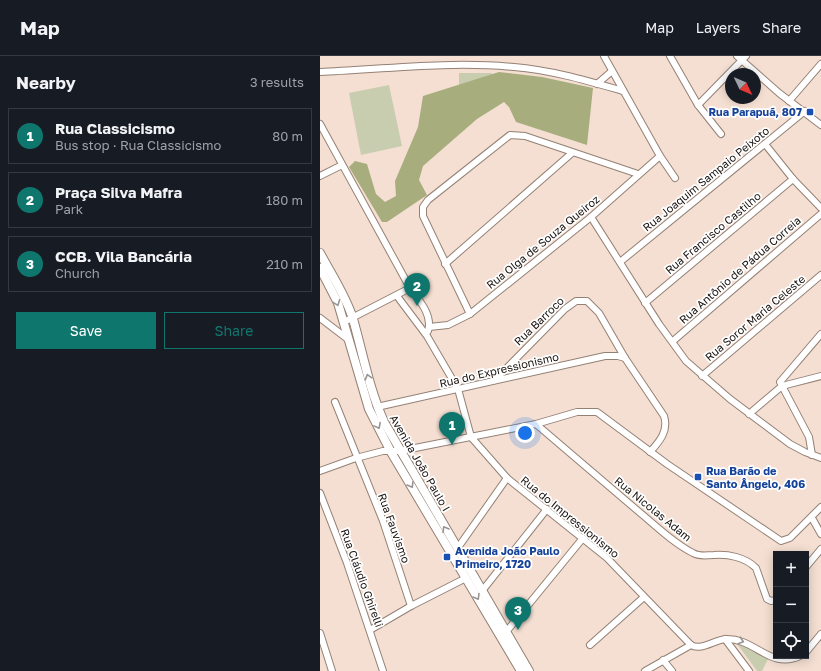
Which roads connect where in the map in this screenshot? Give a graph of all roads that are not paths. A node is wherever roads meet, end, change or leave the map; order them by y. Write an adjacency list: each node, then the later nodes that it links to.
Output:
1 (604, 56): 5 (street)
2 (670, 56): 10 (street)
3 (741, 58): 9 (street); 10 (street)
4 (821, 64): 9 (street)
5 (612, 71): 7 (street); 8 (street)
6 (320, 72): 7 (street)
7 (597, 84): 8 (street)
8 (624, 91): 17 (street)
9 (789, 101): 11 (street)
10 (698, 105): 14 (street)
11 (805, 111): 13 (street); 15 (street, Rua Joaquim Sampaio Peixoto)
12 (320, 124): 18 (street)
13 (821, 125)
14 (721, 134)
15 (764, 144): 22 (street); 27 (street, Rua Joaquim Sampaio Peixoto)
16 (572, 153): 19 (street); 28 (street); 28 (street)
17 (660, 156): 19 (street, Rua Olga de Souza Queiroz); 21 (street)
18 (342, 165): 20 (street); 31 (street)
19 (638, 174): 25 (street, Rua Olga de Souza Queiroz)
20 (320, 176)
21 (676, 178)
22 (793, 180): 23 (street); 33 (street, Rua Francisco Castilho)
23 (821, 208)
24 (821, 214): 42 (street, Rua Antônio de Pádua Correia)
25 (591, 218): 27 (street); 34 (street, Rua Olga de Souza Queiroz)
26 (320, 253): 36 (main road, Avenida João Paulo I)
27 (620, 262): 33 (street)
28 (445, 264): 34 (street)
29 (320, 268): 37 (main road, Avenida João Paulo I, one-way to 37)
30 (821, 275): 44 (street, Rua Soror Maria Celeste)
31 (410, 288): 32 (street); 38 (street)
32 (396, 296): 36 (street); 40 (street)
33 (645, 303): 42 (street)
34 (470, 314): 38 (street, Rua Olga de Souza Queiroz)
35 (320, 318): 41 (street)
36 (352, 318): 37 (street); 51 (main road, Avenida João Paulo I, one-way to 36)
37 (344, 322): 41 (main road, Avenida João Paulo I)
38 (429, 328): 40 (street)
39 (821, 334): 48 (street)
40 (427, 336): 49 (street)
41 (349, 340): 46 (main road, Avenida João Paulo I)
42 (673, 342): 44 (street)
43 (625, 358): 47 (street, Rua do Expressionismo); 47 (street, Rua Barroco); 57 (street, Rua Barroco)
44 (702, 376): 52 (street)
45 (821, 376): 48 (street)
46 (360, 379): 51 (main road); 56 (main road, Avenida João Paulo I, one-way to 56)
47 (495, 380): 49 (street, Rua do Expressionismo)
48 (782, 386): 52 (street); 58 (street)
49 (458, 389): 51 (street, Rua do Expressionismo); 54 (street)
50 (335, 402): 59 (street, Rua Fauvismo)
51 (377, 407): 55 (main road, Avenida João Paulo I)
52 (749, 414): 58 (street)
53 (536, 424): 54 (street); 57 (street); 75 (street, Rua Nicolas Adam)
54 (471, 437): 55 (street); 62 (street, Rua do Impressionismo)
55 (400, 451): 56 (street); 69 (main road, Avenida João Paulo I, one-way to 55)
56 (391, 452): 59 (street); 72 (main road, Avenida João Paulo I, one-way to 72)
57 (650, 452): 66 (street)
58 (812, 455): 60 (street)
59 (356, 458): 61 (street); 76 (street, Rua Fauvismo)
60 (821, 458)
61 (320, 471)
62 (508, 478): 65 (street, Rua do Impressionismo); 69 (street)
63 (320, 493): 77 (street, Rua Cláudio Ghirelli)
64 (821, 507): 66 (street)
65 (547, 509): 68 (street, Rua do Impressionismo); 73 (street)
66 (812, 518): 67 (street)
67 (821, 534)
68 (583, 538): 74 (street, Rua do Impressionismo); 78 (street)
69 (457, 549): 73 (main road, Avenida João Paulo I)
70 (821, 549): 71 (street)
71 (809, 563)
72 (466, 578): 76 (street); 89 (main road, Avenida João Paulo I, one-way to 89)
73 (482, 591): 78 (main road, Avenida João Paulo I)
74 (644, 597): 82 (street); 83 (street, Rua do Impressionismo)
75 (773, 601)
76 (411, 606): 77 (street)
77 (370, 630): 88 (street, Rua Cláudio Ghirelli)
78 (506, 632): 90 (main road, Avenida João Paulo I)
79 (320, 633): 87 (street)
80 (821, 634): 84 (street)
81 (725, 639): 83 (street); 85 (street, one-way to 85); 93 (street)
82 (590, 645)
83 (691, 645): 86 (street)
84 (809, 648)
85 (773, 658)
86 (662, 660): 91 (street); 92 (street)
87 (332, 671)
88 (383, 671)
89 (521, 671)
90 (529, 671)
91 (645, 671)
92 (672, 671)
93 (749, 671)

